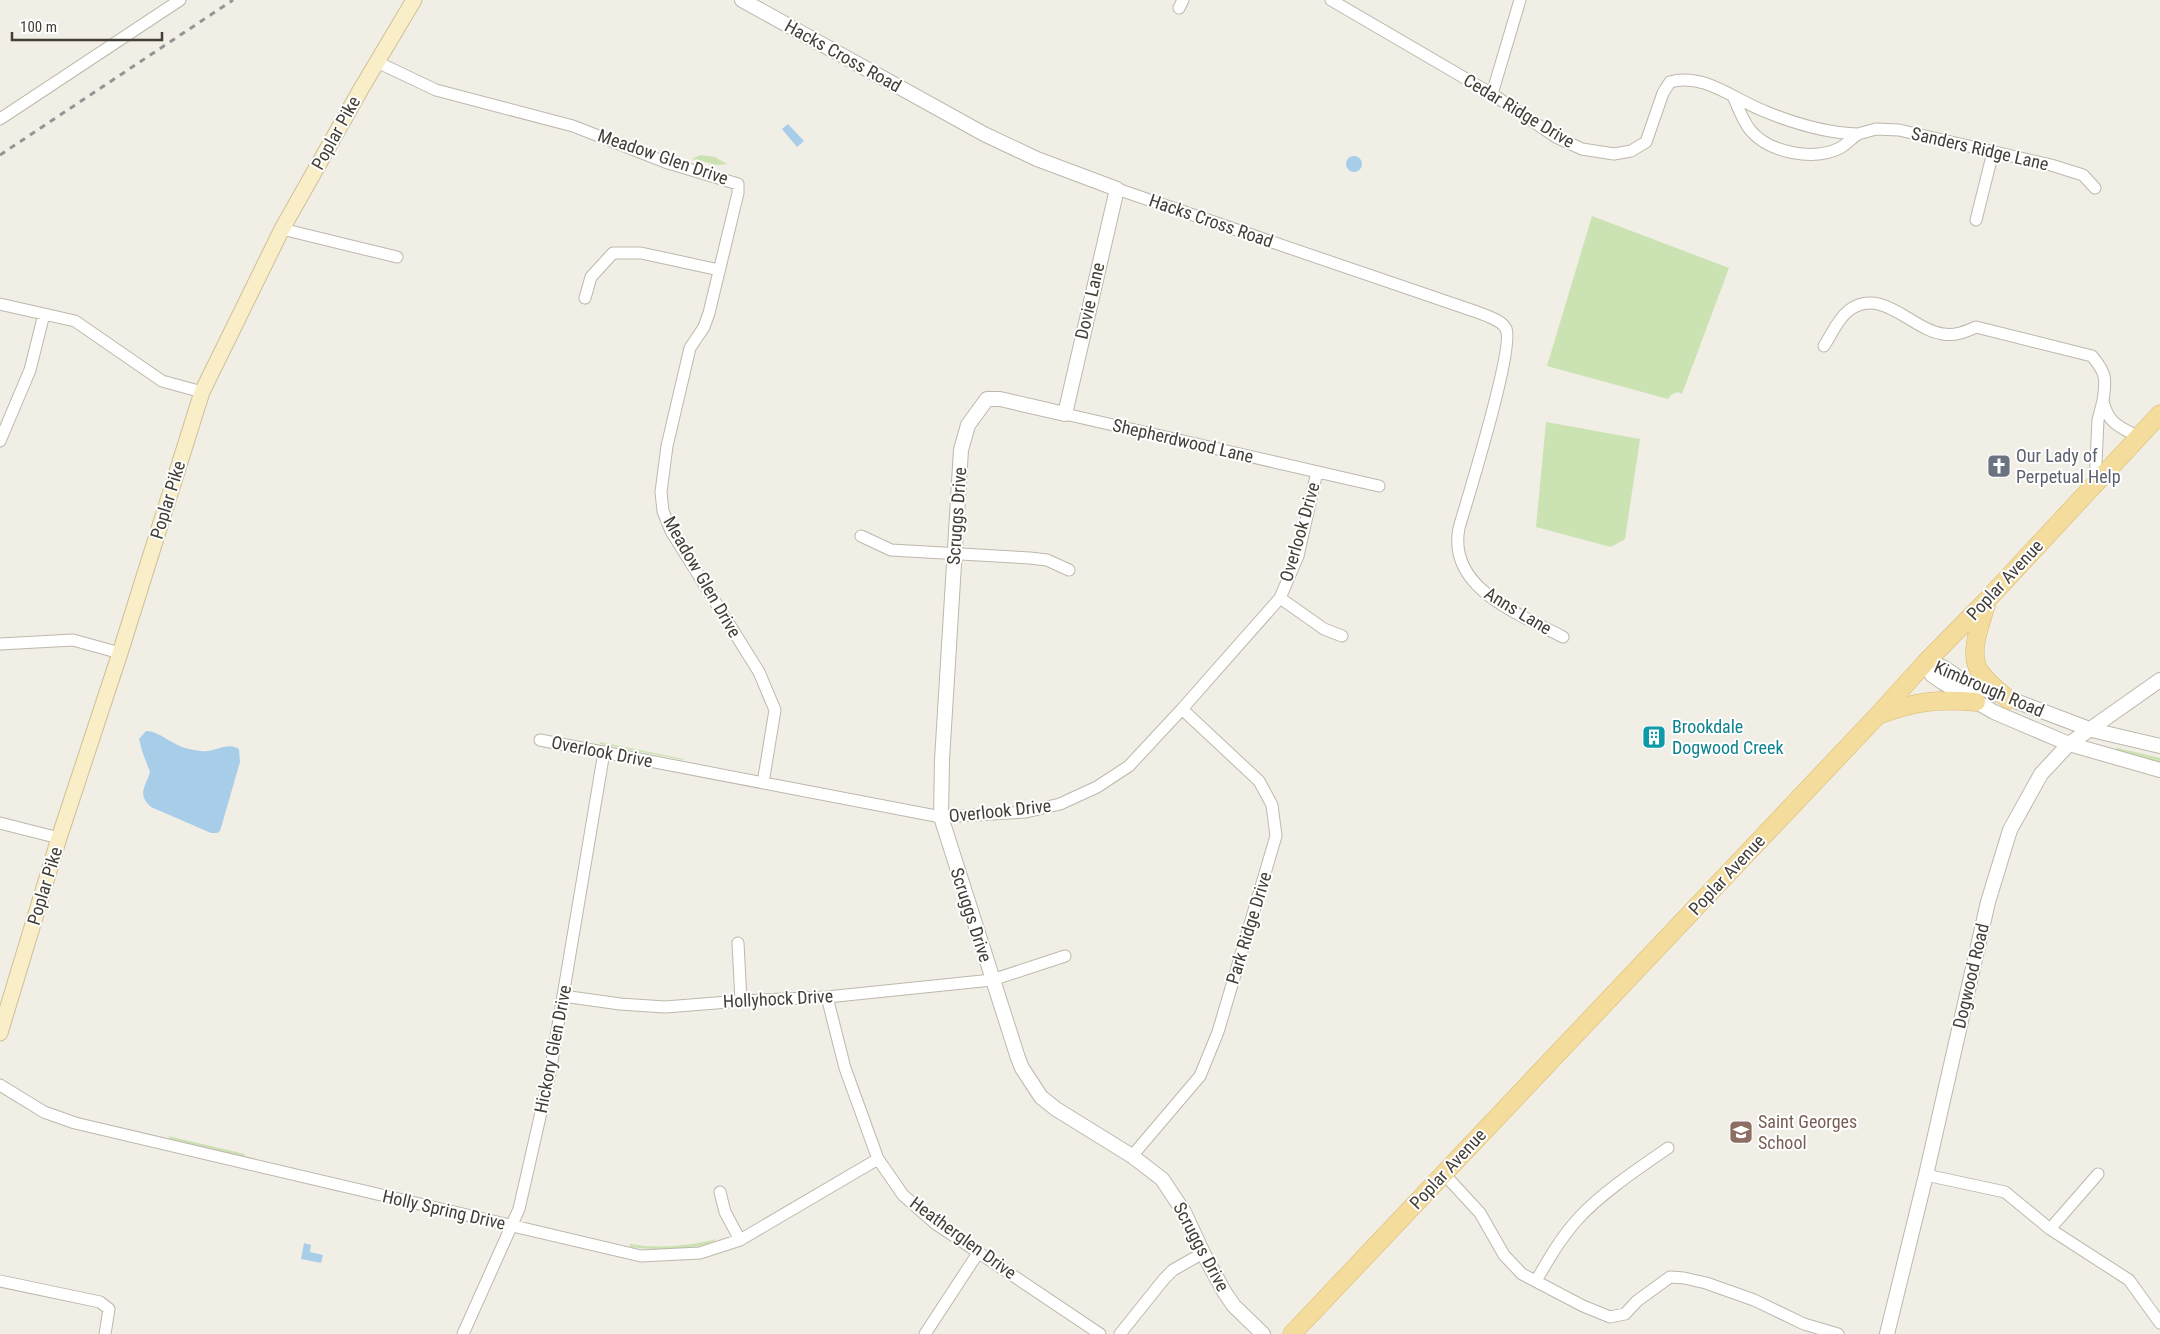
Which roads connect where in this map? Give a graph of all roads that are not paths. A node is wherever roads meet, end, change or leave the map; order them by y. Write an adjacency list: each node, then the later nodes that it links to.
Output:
1 (180, 0): 10 (street)
2 (414, 0): 6 (main road, Poplar Pike)
3 (742, 0): 14 (street, Hacks Cross Road)
4 (1331, 0): 8 (street, Cedar Ridge Drive)
5 (1520, 0): 8 (street)
6 (378, 62): 16 (main road, Poplar Pike); 18 (street, Meadow Glen Drive)
7 (1712, 86): 8 (street, Cedar Ridge Drive); 9 (street, Sanders Ridge Lane)
8 (1492, 94)
9 (1733, 96): 11 (street, Sanders Ridge Lane); 11 (street, Sanders Ridge Lane)
10 (0, 119)
11 (1858, 134): 12 (street, Sanders Ridge Lane)
12 (1993, 152): 13 (street, Sanders Ridge Lane); 15 (street)
13 (2095, 188)
14 (1117, 189): 26 (street, Dovie Lane); 33 (street, Hacks Cross Road)
15 (1976, 220)
16 (282, 229): 17 (street); 23 (main road, Poplar Pike)
17 (397, 257)
18 (719, 270): 19 (street); 55 (street, Meadow Glen Drive)
19 (585, 298)
20 (0, 304): 21 (street)
21 (44, 314): 23 (street); 29 (street)
22 (1824, 346): 25 (street)
23 (202, 392): 42 (main road, Poplar Pike)
24 (987, 400): 26 (street, Shepherdwood Lane); 35 (street, Scruggs Drive)
25 (2103, 401): 28 (street); 31 (street)
26 (1065, 414): 30 (street, Shepherdwood Lane)
27 (2160, 414): 28 (main road, Poplar Avenue)
28 (2140, 437): 31 (main road, Poplar Avenue)
29 (0, 441)
30 (1317, 472): 32 (street, Shepherdwood Lane); 37 (street, Overlook Drive)
31 (2095, 484): 38 (main road, Poplar Avenue)
32 (1379, 486)
33 (1459, 528): 40 (street, Anns Lane)
34 (861, 536): 35 (street)
35 (954, 555): 36 (street); 56 (street, Scruggs Drive)
36 (1069, 570)
37 (1280, 598): 39 (street); 47 (street, Overlook Drive)
38 (1988, 599): 43 (main road, Poplar Avenue); 45 (main road)
39 (1342, 636)
40 (1563, 637)
41 (0, 644): 42 (street)
42 (120, 654): 58 (main road, Poplar Pike)
43 (1925, 662): 45 (street, Kimbrough Road); 46 (street, Kimbrough Road); 48 (main road, Poplar Avenue)
44 (2160, 680): 49 (street, Dogwood Road)
45 (2009, 700): 49 (street, Kimbrough Road)
46 (1976, 702): 48 (main road); 51 (street, Kimbrough Road)
47 (1182, 709): 56 (street, Overlook Drive); 68 (street, Park Ridge Drive)
48 (1878, 715): 70 (main road, Poplar Avenue)
49 (2092, 730): 51 (street, Dogwood Road); 52 (street, Kimbrough Road)
50 (540, 740): 53 (street, Overlook Drive)
51 (2069, 744): 54 (street, Kimbrough Road); 72 (street, Dogwood Road)
52 (2160, 746)
53 (604, 752): 55 (street, Overlook Drive); 62 (street, Hickory Glen Drive)
54 (2160, 770)
55 (764, 784): 56 (street, Overlook Drive)
56 (941, 817): 61 (street, Scruggs Drive)
57 (0, 822): 58 (street)
58 (59, 838): 65 (main road, Poplar Pike)
59 (738, 942): 64 (street)
60 (1065, 956): 61 (street, Hollyhock Drive)
61 (992, 980): 63 (street, Hollyhock Drive); 68 (street, Scruggs Drive)
62 (563, 996): 64 (street, Hollyhock Drive); 74 (street, Hickory Glen Drive)
63 (827, 997): 64 (street, Hollyhock Drive); 69 (street, Heatherglen Drive)
64 (741, 1000)
65 (0, 1033)
66 (0, 1085): 74 (street, Holly Spring Drive)
67 (1668, 1148): 80 (street)
68 (1132, 1156): 78 (street, Scruggs Drive)
69 (878, 1159): 76 (street, Holly Spring Drive); 77 (street, Heatherglen Drive)
70 (1444, 1174): 80 (street); 88 (main road, Poplar Avenue)
71 (2098, 1174): 75 (street)
72 (1926, 1175): 75 (street); 90 (street, Dogwood Road)
73 (720, 1192): 76 (street)
74 (512, 1226): 76 (street, Holly Spring Drive); 83 (street, Hickory Glen Drive)
75 (2050, 1229): 81 (street)
76 (740, 1240)
77 (978, 1252): 84 (street); 85 (street, Heatherglen Drive)
78 (1203, 1253): 86 (street); 87 (street, Scruggs Drive)
79 (0, 1281): 82 (street)
80 (1536, 1281): 89 (street)
81 (2160, 1323)
82 (105, 1334)
83 (463, 1334)
84 (925, 1334)
85 (1100, 1334)
86 (1120, 1334)
87 (1263, 1334)
88 (1292, 1334)
89 (1838, 1334)
90 (1887, 1334)

